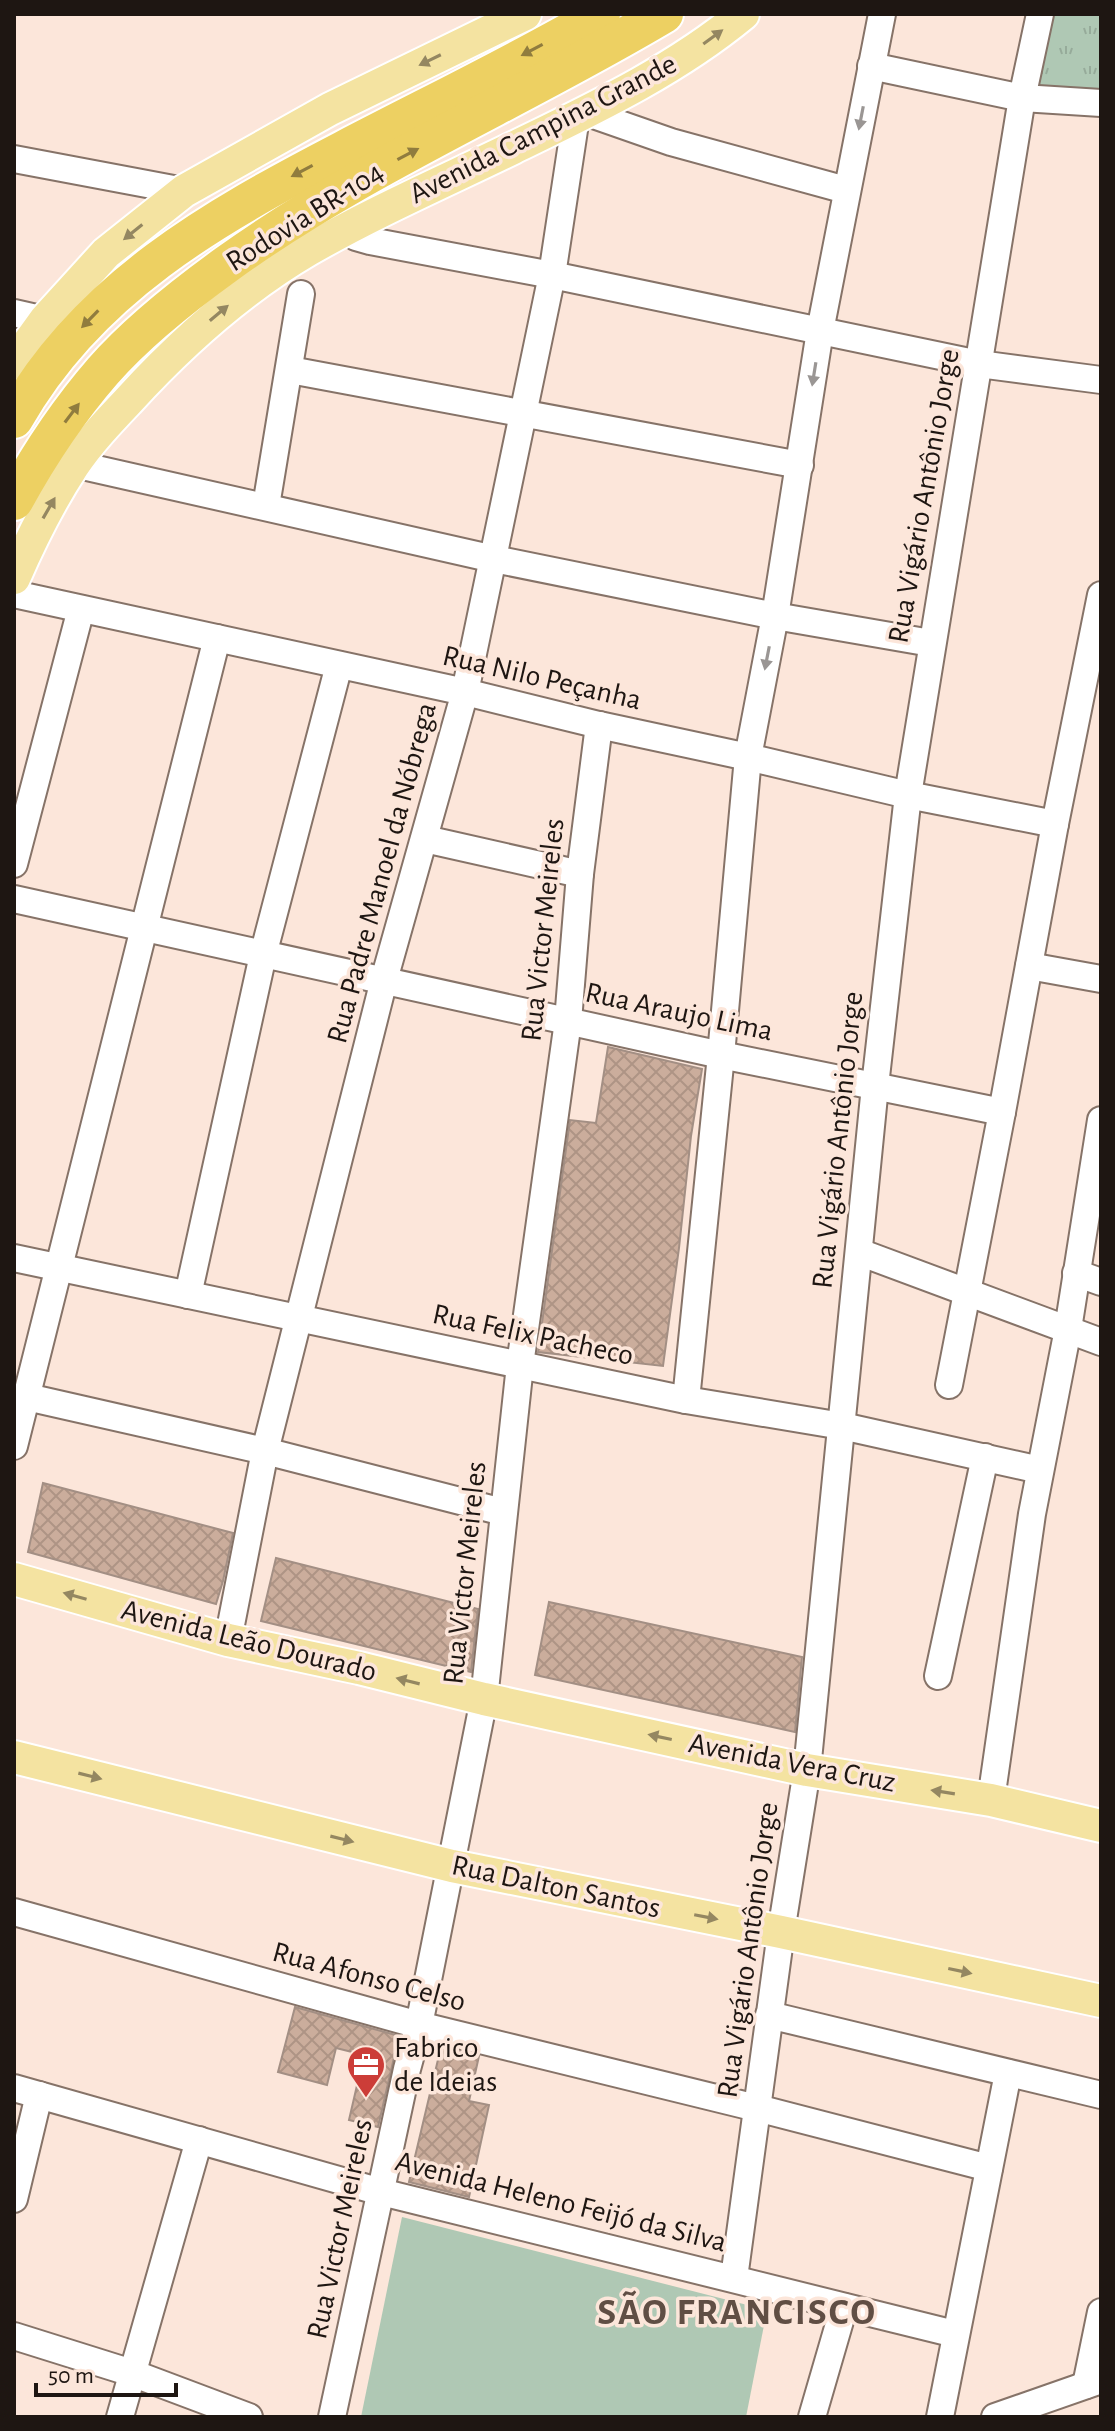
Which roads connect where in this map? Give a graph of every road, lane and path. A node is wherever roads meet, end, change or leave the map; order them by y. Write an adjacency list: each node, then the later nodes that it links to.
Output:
1 (525, 14): 13 (main road, one-way to 13)
2 (601, 14): 24 (highway, Rodovia BR-104, one-way to 24)
3 (664, 14): 27 (highway, Rodovia BR-104, one-way to 3)
4 (743, 14): 10 (main road, Avenida Campina Grande, one-way to 4)
5 (882, 14): 7 (street)
6 (1040, 14): 8 (street, Rua Vigário Antônio Jorge)
7 (871, 66): 8 (street); 12 (street, one-way to 12)
8 (1022, 98): 9 (street); 20 (street, Rua Vigário Antônio Jorge)
9 (1101, 103)
10 (580, 115): 12 (street); 14 (main road, Avenida Campina Grande); 15 (street, Rua Padre Manoel da Nóbrega)
11 (14, 159): 13 (street)
12 (846, 190): 18 (street)
13 (184, 191): 17 (main road, one-way to 17)
14 (347, 229): 15 (street); 25 (main road, Avenida Campina Grande, one-way to 14)
15 (552, 275): 18 (street); 23 (street, Rua Padre Manoel da Nóbrega)
16 (301, 294): 21 (street)
17 (29, 316): 19 (main road)
18 (820, 331): 20 (street); 26 (street, one-way to 26)
19 (14, 363)
20 (979, 364): 22 (street); 36 (street, Rua Vigário Antônio Jorge)
21 (290, 370): 23 (street); 28 (street)
22 (1101, 380)
23 (524, 414): 26 (street); 29 (street, Rua Padre Manoel da Nóbrega)
24 (14, 419)
25 (74, 464): 28 (street); 30 (main road, Avenida Campina Grande, one-way to 25)
26 (800, 465): 34 (street)
27 (14, 501)
28 (266, 506): 29 (street)
29 (494, 559): 34 (street); 38 (street, Rua Padre Manoel da Nóbrega)
30 (14, 578)
31 (14, 594): 33 (street, Rua Nilo Peçanha)
32 (1101, 595): 39 (street)
33 (81, 609): 35 (street, Rua Nilo Peçanha); 45 (street)
34 (775, 616): 36 (street); 41 (street, one-way to 41)
35 (217, 638): 37 (street, Rua Nilo Peçanha); 48 (street)
36 (931, 643): 42 (street, Rua Vigário Antônio Jorge)
37 (339, 665): 38 (street, Rua Nilo Peçanha); 49 (street)
38 (465, 692): 40 (street, Rua Nilo Peçanha); 44 (street, Rua Padre Manoel da Nóbrega)
39 (1090, 712): 43 (street)
40 (599, 725): 41 (street, Rua Nilo Peçanha); 46 (street, Rua Victor Meireles)
41 (748, 757): 42 (street, Rua Nilo Peçanha); 54 (street)
42 (908, 795): 43 (street, Rua Nilo Peçanha); 55 (street, Rua Vigário Antônio Jorge)
43 (1055, 824): 50 (street)
44 (425, 839): 46 (street); 52 (street, Rua Padre Manoel da Nóbrega)
45 (14, 864)
46 (580, 874): 53 (street, Rua Victor Meireles)
47 (14, 899): 48 (street, Rua Araujo Lima)
48 (143, 929): 49 (street, Rua Araujo Lima); 60 (street)
49 (263, 955): 52 (street, Rua Araujo Lima); 64 (street)
50 (1029, 966): 51 (street); 56 (street)
51 (1101, 979)
52 (384, 980): 53 (street, Rua Araujo Lima); 65 (street, Rua Padre Manoel da Nóbrega)
53 (568, 1021): 54 (street, Rua Araujo Lima); 68 (street, Rua Victor Meireles)
54 (721, 1055): 55 (street, Rua Araujo Lima); 71 (street)
55 (875, 1086): 56 (street, Rua Araujo Lima); 58 (street, Rua Vigário Antônio Jorge)
56 (1002, 1112): 63 (street)
57 (1101, 1120): 61 (street)
58 (859, 1252): 63 (street); 72 (street, Rua Vigário Antônio Jorge)
59 (14, 1258): 60 (street, Rua Felix Pacheco)
60 (61, 1267): 64 (street, Rua Felix Pacheco); 70 (street)
61 (1076, 1273): 62 (street); 66 (street)
62 (1101, 1282)
63 (968, 1291): 66 (street); 69 (street)
64 (188, 1295): 65 (street, Rua Felix Pacheco)
65 (299, 1320): 68 (street, Rua Felix Pacheco); 74 (street, Rua Padre Manoel da Nóbrega)
66 (1068, 1329): 67 (street); 76 (street)
67 (1101, 1342)
68 (520, 1365): 71 (street, Rua Felix Pacheco); 77 (street, Rua Victor Meireles)
69 (949, 1385)
70 (27, 1397): 73 (street); 74 (street)
71 (686, 1400): 72 (street, Rua Felix Pacheco)
72 (842, 1426): 75 (street, Rua Felix Pacheco); 83 (street, Rua Vigário Antônio Jorge)
73 (14, 1446)
74 (265, 1451): 77 (street); 79 (street, Rua Padre Manoel da Nóbrega)
75 (985, 1457): 76 (street, Rua Felix Pacheco); 80 (street)
76 (1040, 1470): 84 (street)
77 (503, 1512): 81 (street, Rua Victor Meireles)
78 (14, 1579): 79 (main road, Avenida Leão Dourado, one-way to 78)
79 (228, 1640): 81 (main road, Avenida Leão Dourado, one-way to 79)
80 (938, 1676)
81 (484, 1699): 83 (main road, Avenida Vera Cruz, one-way to 81); 86 (street, Rua Victor Meireles)
82 (14, 1757): 86 (main road, Rua Dalton Santos, one-way to 86)
83 (807, 1770): 84 (main road, Avenida Vera Cruz, one-way to 83); 88 (street, Rua Vigário Antônio Jorge)
84 (991, 1800): 85 (main road, Avenida Vera Cruz)
85 (1101, 1826)
86 (452, 1866): 88 (main road, Rua Dalton Santos, one-way to 88); 91 (street, Rua Victor Meireles)
87 (14, 1912): 91 (street, Rua Afonso Celso)
88 (781, 1932): 89 (main road, Rua Dalton Santos, one-way to 89); 90 (street, Rua Vigário Antônio Jorge)
89 (1101, 2001)
90 (769, 2015): 92 (street); 95 (street, Rua Vigário Antônio Jorge)
91 (419, 2025): 95 (street, Rua Afonso Celso); 98 (street, Rua Victor Meireles)
92 (1008, 2073): 94 (street); 97 (street)
93 (26, 2091): 96 (street, Avenida Heleno Feijó da Silva); 99 (street)
94 (1101, 2095)
95 (757, 2108): 97 (street, Rua Afonso Celso); 100 (street, Rua Vigário Antônio Jorge)
96 (199, 2140): 98 (street, Avenida Heleno Feijó da Silva); 105 (street)
97 (989, 2168): 103 (street)
98 (381, 2192): 100 (street, Avenida Heleno Feijó da Silva); 109 (street, Rua Victor Meireles)
99 (14, 2199)
100 (734, 2278): 101 (street, Avenida Heleno Feijó da Silva)
101 (844, 2307): 103 (street, Avenida Heleno Feijó da Silva); 110 (street)
102 (1101, 2312): 106 (street)
103 (955, 2334): 111 (street)
104 (14, 2336): 105 (street)
105 (132, 2373): 107 (street); 108 (street)
106 (1094, 2383): 112 (street)
107 (120, 2417)
108 (249, 2417)
109 (332, 2417)
110 (812, 2417)
111 (940, 2417)
112 (995, 2417)

